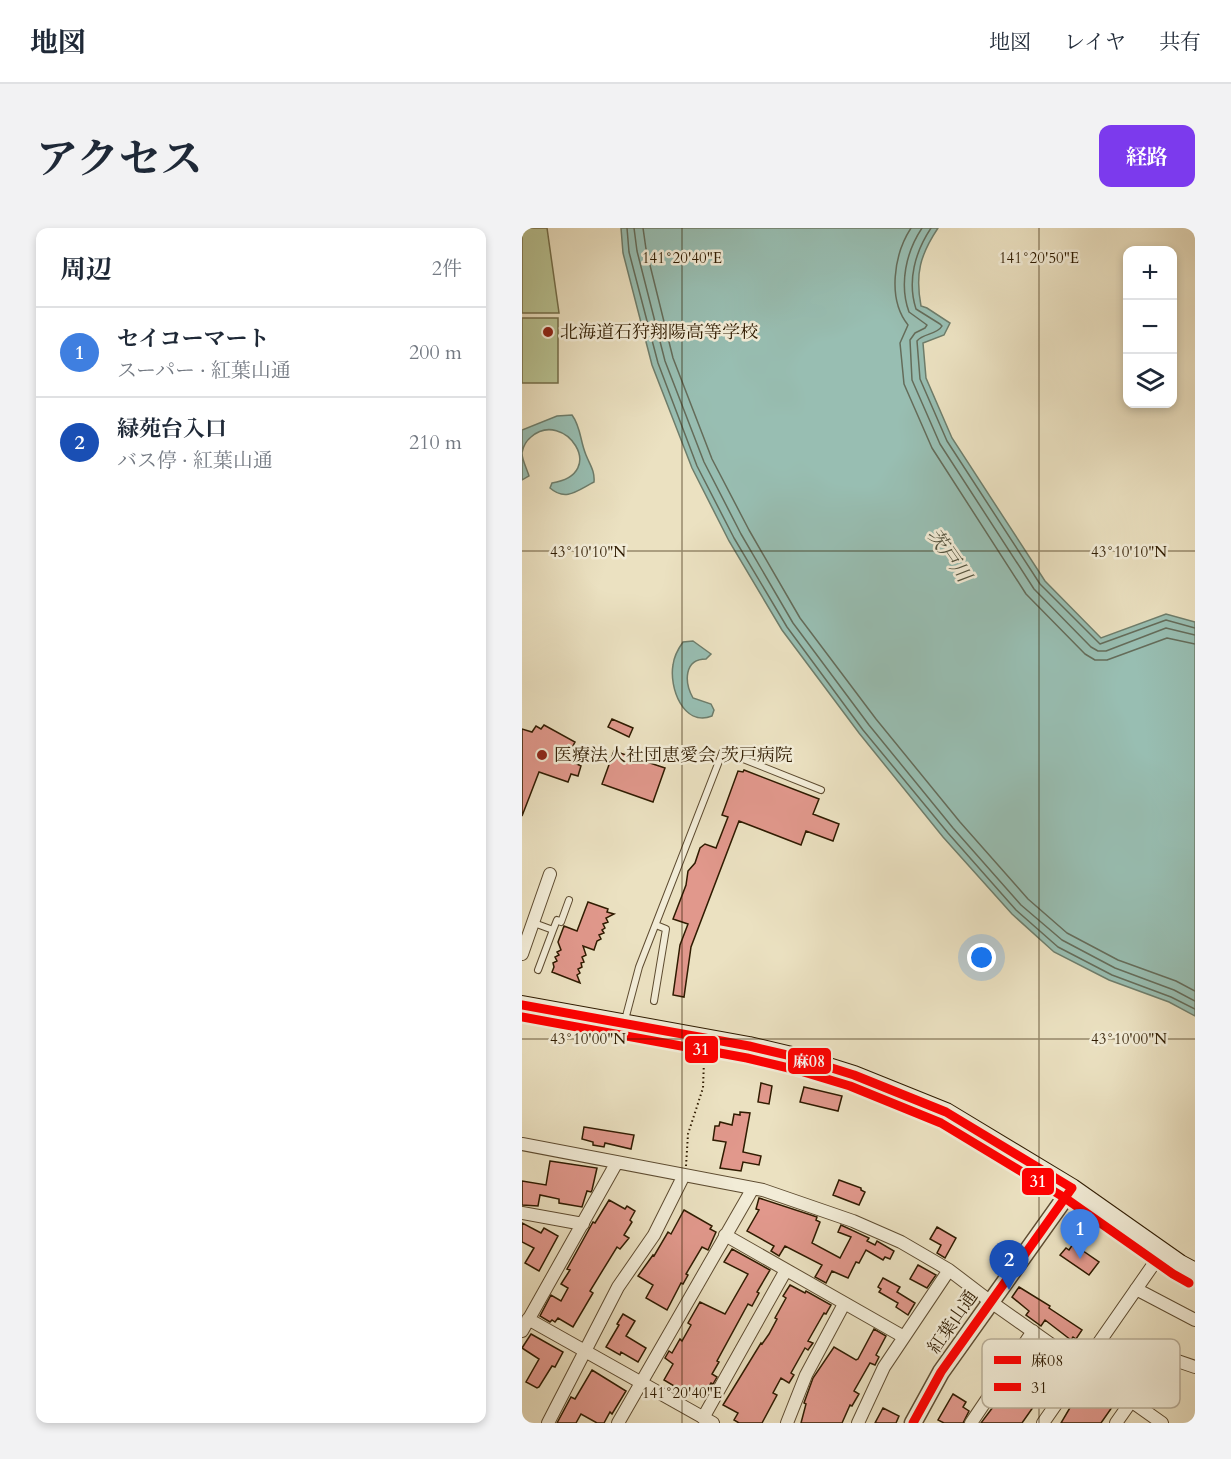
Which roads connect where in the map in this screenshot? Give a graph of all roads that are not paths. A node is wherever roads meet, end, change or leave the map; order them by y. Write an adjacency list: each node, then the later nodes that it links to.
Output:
1 (820, 790): 5 (lane)
2 (550, 874): 4 (street)
3 (569, 900): 6 (lane)
4 (533, 923): 6 (lane); 7 (street)
5 (656, 925): 9 (lane); 11 (lane)
6 (553, 930): 8 (lane)
7 (522, 954)
8 (538, 970)
9 (654, 1001)
10 (522, 1005): 11 (main road)
11 (624, 1024): 16 (main road)
12 (522, 1144): 13 (street)
13 (617, 1162): 14 (street); 18 (street)
14 (684, 1175): 15 (street); 34 (street)
15 (753, 1188): 19 (street); 22 (street)
16 (1072, 1188): 20 (main road); 25 (street, 紅葉山通)
17 (522, 1213): 18 (street)
18 (583, 1224): 28 (street)
19 (725, 1235): 21 (street); 37 (street)
20 (1162, 1252): 23 (main road); 24 (street)
21 (786, 1270): 26 (street); 42 (street)
22 (949, 1270): 25 (street); 30 (street)
23 (1195, 1272)
24 (1136, 1289): 27 (street); 33 (street)
25 (991, 1302): 29 (street); 47 (street, 紅葉山通)
26 (844, 1304): 30 (street); 45 (street)
27 (1195, 1320)
28 (525, 1325): 34 (street)
29 (1033, 1331): 31 (street); 32 (street)
30 (904, 1337): 46 (street)
31 (1028, 1339)
32 (1044, 1339)
33 (1101, 1339)
34 (585, 1351): 37 (street); 43 (street)
35 (1180, 1362): 36 (street)
36 (1195, 1367)
37 (640, 1383): 42 (street); 44 (street)
38 (982, 1407): 48 (street)
39 (1053, 1408): 49 (street)
40 (1126, 1408): 50 (street)
41 (1141, 1408): 51 (street)
42 (708, 1420)
43 (548, 1423)
44 (618, 1423)
45 (787, 1423)
46 (858, 1423)
47 (914, 1423)
48 (971, 1423)
49 (1043, 1423)
50 (1116, 1423)
51 (1162, 1423)

